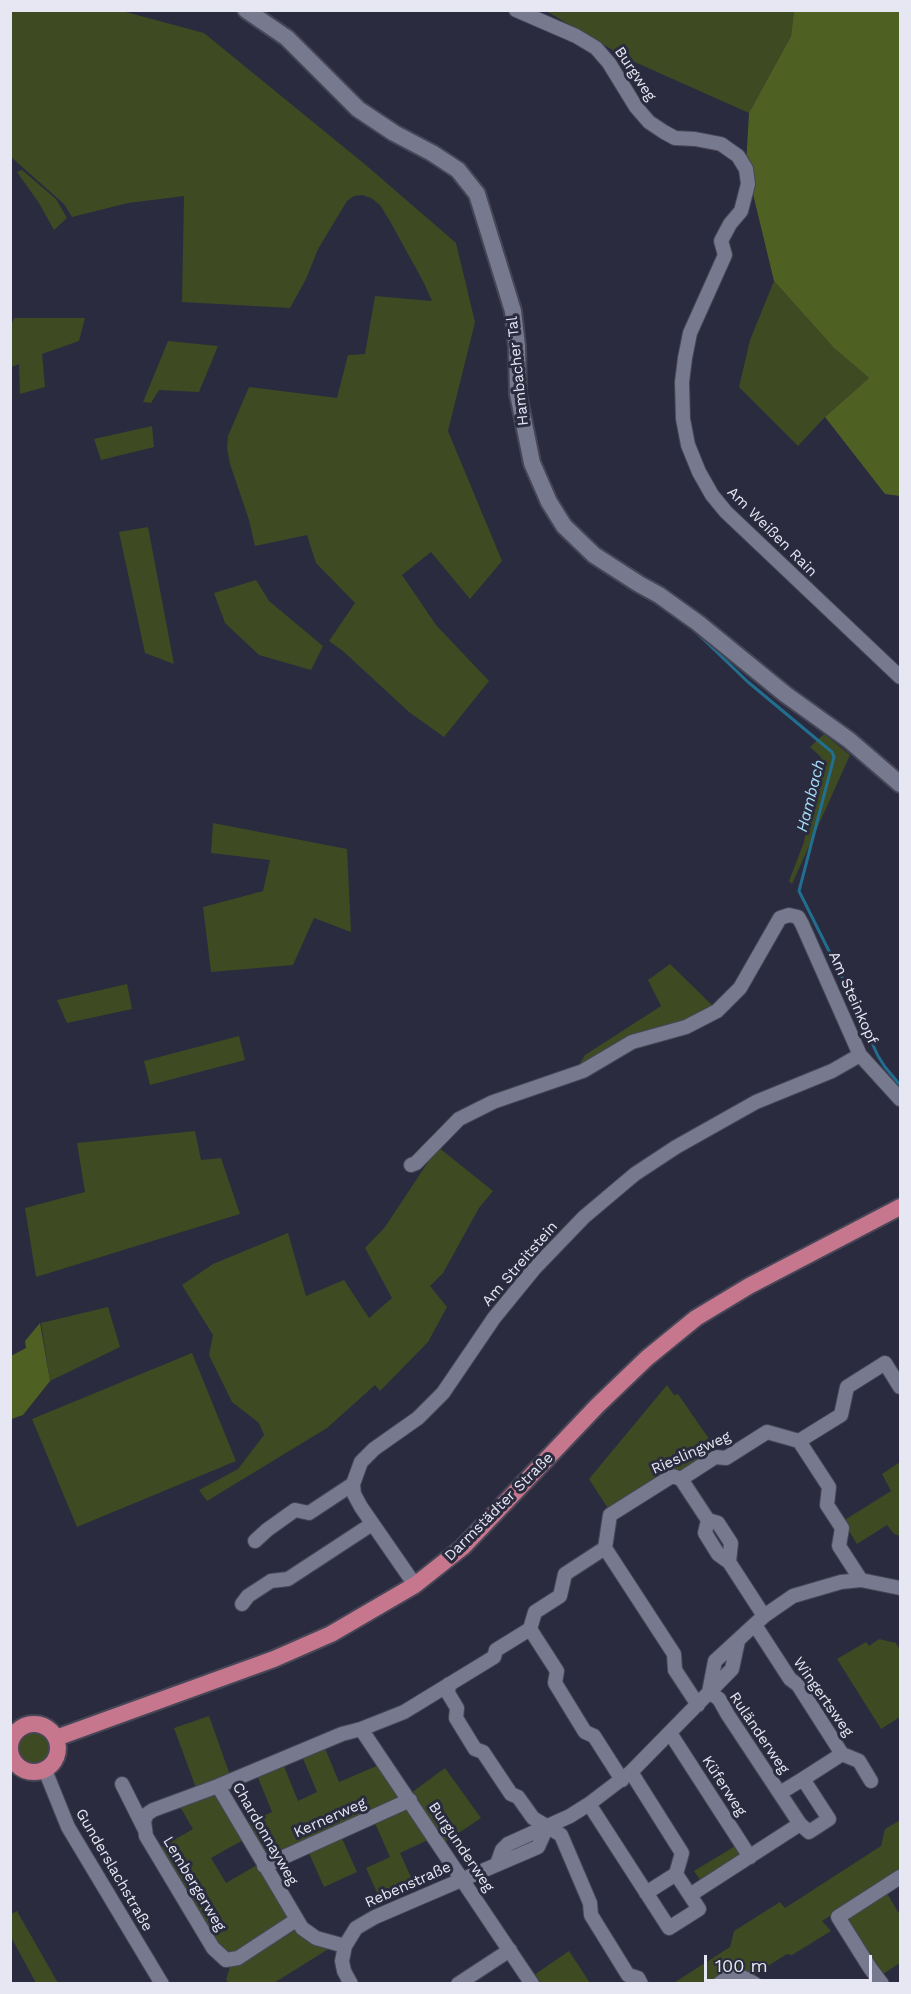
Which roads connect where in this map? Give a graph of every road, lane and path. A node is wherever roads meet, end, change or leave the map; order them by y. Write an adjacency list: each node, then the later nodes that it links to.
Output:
1 (246, 10): 5 (street, Hambacher Tal)
2 (516, 10): 3 (street, Burgweg)
3 (741, 211): 4 (street, Am Weißen Rain)
4 (900, 678)
5 (900, 784)
6 (860, 1055): 7 (street, Am Steinkopf); 8 (street, Am Steinkopf); 13 (street, Am Streitstein)
7 (900, 1100)
8 (411, 1165)
9 (900, 1207): 18 (main road, Darmstädter Straße)
10 (900, 1387): 11 (street)
11 (799, 1441): 12 (street, Rieslingweg); 17 (street)
12 (681, 1479): 16 (street, Rieslingweg); 21 (street, Wingertsweg)
13 (353, 1484): 14 (street); 15 (street)
14 (372, 1524): 18 (street); 20 (street)
15 (255, 1541)
16 (605, 1548): 22 (street); 25 (street)
17 (861, 1580): 19 (street, Rebenstraße); 21 (street, Rebenstraße)
18 (415, 1585): 28 (main road, Darmstädter Straße)
19 (900, 1588)
20 (242, 1604)
21 (759, 1621): 24 (street, Rebenstraße); 29 (street, Wingertsweg)
22 (531, 1629): 23 (street); 32 (street)
23 (449, 1684): 26 (street); 41 (street)
24 (710, 1692): 25 (street, Rebenstraße); 37 (street, Ruländerweg)
25 (698, 1705): 27 (street, Rebenstraße)
26 (361, 1730): 36 (street, Chardonnayweg); 38 (street, Burgunderweg)
27 (670, 1733): 32 (street, Rebenstraße); 43 (street, Küferweg)
28 (56, 1738): 30 (main road); 31 (main road)
29 (842, 1754): 33 (street, Ruländerweg); 34 (street, Wingertsweg)
30 (11, 1755): 31 (main road)
31 (45, 1770): 53 (street, Gunderslachstraße)
32 (627, 1776): 39 (street, Rebenstraße); 45 (street)
33 (803, 1779): 37 (street, Ruländerweg); 40 (street, Ruländerweg)
34 (871, 1781)
35 (122, 1784): 42 (street)
36 (218, 1786): 42 (street, Lembergerweg); 44 (street, Chardonnayweg)
37 (780, 1793): 40 (street, Ruländerweg)
38 (410, 1800): 44 (street, Kernerweg); 47 (street, Burgunderweg)
39 (589, 1804): 41 (street, Rebenstraße); 48 (street)
40 (800, 1824): 43 (street)
41 (547, 1827): 47 (street, Rebenstraße); 57 (street)
42 (144, 1828): 50 (street, Lembergerweg)
43 (750, 1857): 49 (street)
44 (264, 1866): 50 (street, Chardonnayweg)
45 (676, 1874): 48 (street); 49 (street)
46 (900, 1877): 60 (street)
47 (463, 1879): 51 (street, Rebenstraße); 52 (street, Burgunderweg)
48 (646, 1893): 49 (street)
49 (690, 1895)
50 (296, 1920): 51 (street, Chardonnayweg)
51 (345, 1946): 54 (street)
52 (510, 1950): 55 (street); 56 (street, Burgunderweg)
53 (162, 1983)
54 (349, 1983)
55 (458, 1983)
56 (532, 1983)
57 (641, 1983)
58 (719, 1983): 59 (street)
59 (755, 1983)
60 (882, 1983)

